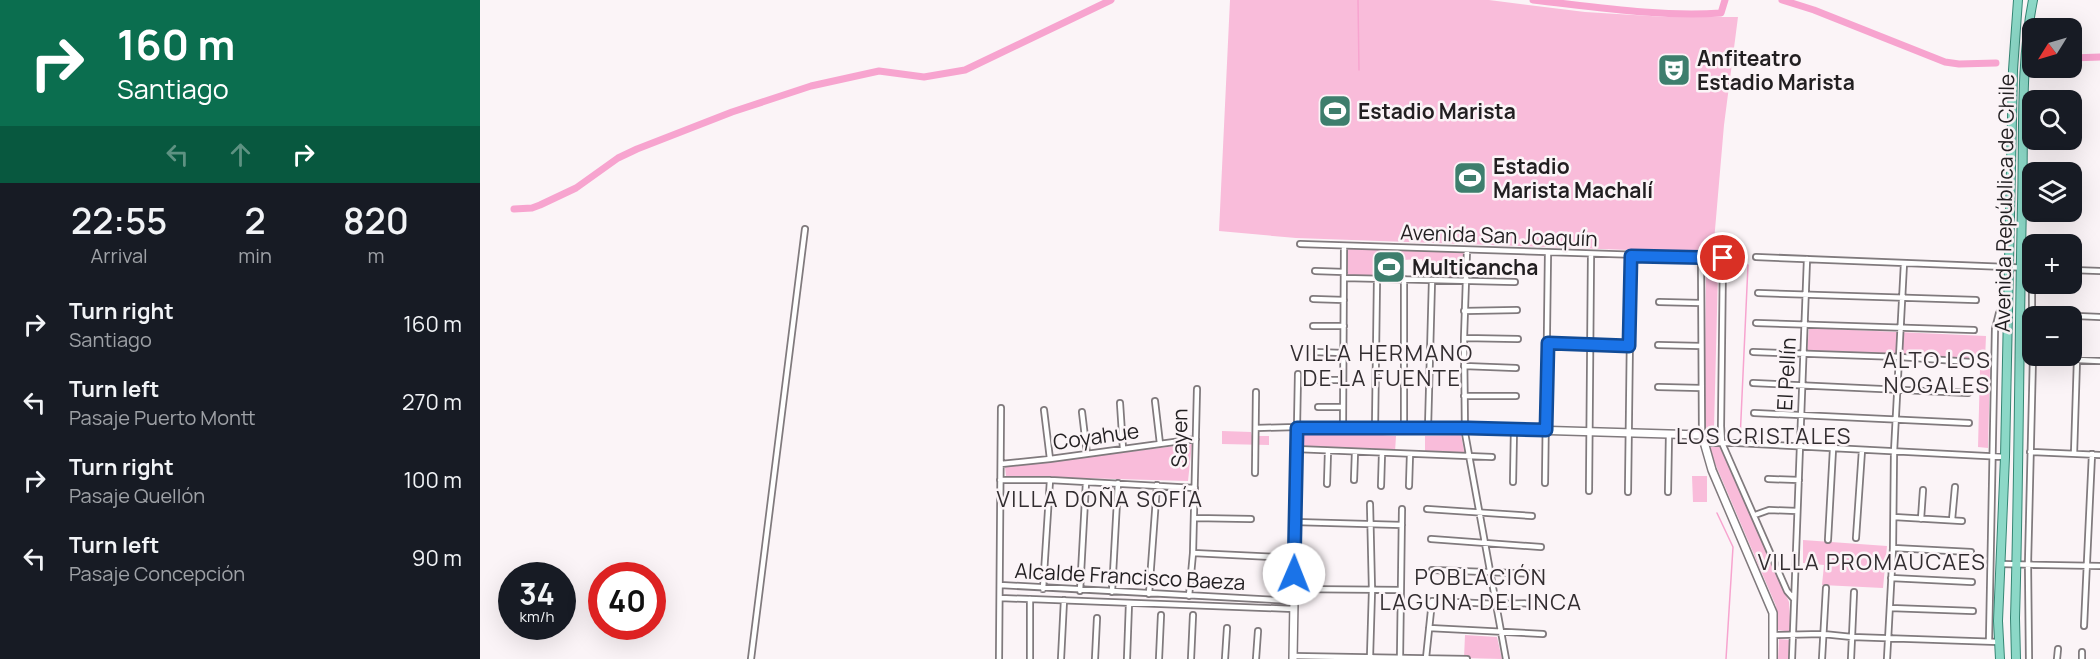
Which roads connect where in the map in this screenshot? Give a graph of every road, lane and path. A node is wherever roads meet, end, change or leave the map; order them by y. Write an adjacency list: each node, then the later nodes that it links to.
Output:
1 (2018, 2): 2 (main road); 16 (main road, Avenida República de Chile)
2 (2032, 4): 17 (main road, Avenida República de Chile)
3 (805, 229): 226 (street)
4 (1300, 244): 5 (street, Avenida San Joaquín)
5 (1344, 246): 6 (street, Avenida San Joaquín); 21 (street)
6 (1467, 250): 7 (street, Avenida San Joaquín); 25 (street)
7 (1548, 253): 8 (street, Avenida San Joaquín); 50 (street)
8 (1591, 255): 9 (street, Avenida San Joaquín); 51 (street)
9 (1631, 256): 10 (street, Avenida San Joaquín); 53 (street)
10 (1701, 257): 12 (street, Avenida San Joaquín); 37 (street)
11 (1756, 257): 14 (street)
12 (1723, 258): 13 (street, Avenida San Joaquín); 105 (street)
13 (1733, 258)
14 (1807, 259): 15 (street); 30 (street, El Pellín)
15 (1904, 263): 16 (street); 32 (street)
16 (2009, 267): 17 (street); 35 (main road, Avenida República de Chile)
17 (2021, 267): 28 (main road, Avenida República de Chile)
18 (2082, 270): 20 (street)
19 (1315, 271): 21 (street)
20 (2100, 271)
21 (1344, 275): 22 (street); 33 (street)
22 (1377, 279): 23 (street); 94 (street)
23 (1404, 279): 24 (street); 95 (street)
24 (1432, 280): 25 (street); 96 (street)
25 (1466, 281): 26 (street); 39 (street)
26 (1515, 282)
27 (2022, 282): 28 (main road)
28 (2020, 286): 174 (main road, Avenida República de Chile)
29 (1758, 293): 30 (street)
30 (1806, 295): 32 (street); 43 (street, El Pellín)
31 (1313, 299): 33 (street)
32 (1901, 299): 34 (street); 46 (street)
33 (1344, 300): 45 (street)
34 (1976, 300)
35 (2008, 300): 122 (street, Avenida República de Chile); 125 (main road, Avenida República de Chile)
36 (1659, 302): 37 (street)
37 (1701, 303): 54 (street)
38 (1517, 310): 39 (street)
39 (1464, 311): 48 (street)
40 (2082, 316): 41 (street)
41 (2100, 317)
42 (1756, 323): 43 (street)
43 (1805, 325): 46 (street); 58 (street, El Pellín)
44 (1313, 326): 45 (street)
45 (1344, 326): 57 (street)
46 (1900, 329): 47 (street); 59 (street)
47 (1974, 330)
48 (1464, 338): 49 (street); 63 (street)
49 (1518, 339)
50 (1548, 343): 51 (street); 99 (street)
51 (1590, 345): 53 (street); 100 (street)
52 (1658, 345): 54 (street)
53 (1629, 346): 101 (street)
54 (1701, 346): 73 (street)
55 (1313, 352): 57 (street)
56 (1753, 352): 58 (street)
57 (1344, 353): 69 (street)
58 (1804, 354): 59 (street); 71 (street, El Pellín)
59 (1900, 357): 62 (street); 75 (street)
60 (2082, 360): 61 (street)
61 (2100, 361)
62 (1971, 362)
63 (1464, 366): 66 (street); 78 (street)
64 (2033, 366): 115 (street, Avenida República de Chile)
65 (2077, 366): 119 (street)
66 (1516, 368)
67 (1298, 374): 92 (street)
68 (1318, 380): 69 (street)
69 (1343, 380): 82 (street)
70 (1753, 383): 71 (street)
71 (1803, 385): 75 (street); 88 (street, El Pellín)
72 (1658, 387): 73 (street)
73 (1701, 388): 104 (street)
74 (1197, 389): 103 (street, Sayen)
75 (1897, 390): 77 (street); 89 (street)
76 (1256, 392): 91 (street)
77 (1968, 393)
78 (1464, 396): 79 (street); 97 (street)
79 (1516, 396)
80 (1155, 401): 106 (street)
81 (1120, 403): 109 (street)
82 (1343, 406): 83 (street); 93 (street)
83 (1318, 407)
84 (1001, 408): 127 (street)
85 (1044, 410): 126 (street)
86 (1082, 412): 118 (street)
87 (1754, 413): 88 (street)
88 (1801, 416): 89 (street); 107 (street, El Pellín)
89 (1896, 420): 90 (street); 114 (street)
90 (1969, 423)
91 (1256, 428): 92 (street); 128 (street)
92 (1297, 428): 93 (street); 110 (street)
93 (1343, 428): 94 (street)
94 (1375, 428): 95 (street)
95 (1404, 428): 96 (street)
96 (1428, 428): 97 (street)
97 (1465, 428): 98 (street); 123 (street)
98 (1514, 429): 99 (street); 135 (street)
99 (1546, 430): 100 (street); 137 (street)
100 (1589, 432): 101 (street); 144 (street)
101 (1628, 433): 102 (street); 146 (street)
102 (1669, 434): 104 (street); 147 (street)
103 (1196, 439): 106 (street, Coyahue); 142 (street, Sayen)
104 (1702, 439): 105 (street); 214 (street)
105 (1722, 443): 107 (street); 153 (street)
106 (1160, 444): 109 (street, Coyahue)
107 (1800, 447): 108 (street); 133 (street, El Pellín)
108 (1833, 448): 111 (street); 166 (street)
109 (1123, 449): 118 (street, Coyahue)
110 (1296, 450): 112 (street); 161 (street)
111 (1862, 450): 114 (street); 164 (street)
112 (1328, 451): 113 (street); 138 (street)
113 (1355, 452): 116 (street); 132 (street)
114 (1894, 452): 122 (street); 155 (street)
115 (2030, 452): 119 (street); 175 (street, Avenida República de Chile)
116 (1382, 453): 117 (street); 140 (street)
117 (1410, 453): 123 (street); 141 (street)
118 (1087, 454): 126 (street, Coyahue)
119 (2074, 454): 120 (street)
120 (2092, 454): 121 (street); 176 (street)
121 (2100, 454)
122 (1992, 456): 125 (street); 218 (street, Avenida República de Chile)
123 (1468, 457): 124 (street); 152 (street)
124 (1492, 457)
125 (2005, 457): 173 (main road, Avenida República de Chile)
126 (1050, 459): 127 (street, Coyahue)
127 (1001, 464): 130 (street)
128 (1255, 473)
129 (1768, 479): 133 (street)
130 (1000, 480): 131 (street); 183 (street)
131 (1050, 480): 134 (street); 185 (street)
132 (1354, 480)
133 (1799, 480): 151 (street, El Pellín)
134 (1086, 482): 136 (street); 189 (street)
135 (1513, 482)
136 (1118, 483): 139 (street); 190 (street)
137 (1545, 483)
138 (1327, 484)
139 (1157, 485): 142 (street); 192 (street)
140 (1381, 486)
141 (1409, 486)
142 (1195, 488): 156 (street, Sayen)
143 (1955, 488): 159 (street)
144 (1589, 490)
145 (1923, 490): 158 (street)
146 (1628, 492)
147 (1668, 492)
148 (1370, 504): 162 (street)
149 (1402, 509): 163 (street)
150 (1427, 509): 152 (street)
151 (1797, 511): 153 (street); 196 (street, El Pellín)
152 (1479, 512): 154 (street); 167 (street)
153 (1755, 515): 196 (street)
154 (1532, 516)
155 (1894, 517): 158 (street); 169 (street)
156 (1194, 518): 157 (street); 171 (street, Sayen)
157 (1251, 519)
158 (1921, 519): 159 (street)
159 (1952, 520): 160 (street)
160 (1962, 521)
161 (1295, 522): 162 (street); 172 (street)
162 (1370, 524): 163 (street); 187 (street)
163 (1402, 525): 188 (street)
164 (1856, 538)
165 (1431, 539): 167 (street)
166 (1828, 540)
167 (1485, 542): 168 (street); 179 (street)
168 (1541, 547)
169 (1893, 548): 170 (street); 181 (street)
170 (1971, 552)
171 (1193, 553): 172 (street); 193 (street, Sayen)
172 (1295, 558): 186 (street)
173 (2001, 564): 174 (street); 219 (main road, Avenida República de Chile)
174 (2016, 564): 175 (street); 244 (main road, Avenida República de Chile)
175 (2028, 564): 176 (street); 245 (street, Avenida República de Chile)
176 (2086, 566): 177 (street); 207 (street)
177 (2100, 566)
178 (1432, 570): 179 (street)
179 (1491, 572): 180 (street); 200 (street)
180 (1542, 574)
181 (1891, 578): 182 (street); 202 (street)
182 (1972, 582)
183 (1000, 585): 185 (street, Alcalde Francisco Baeza); 194 (street)
184 (1826, 588): 213 (street)
185 (1043, 589): 189 (street, Alcalde Francisco Baeza)
186 (1294, 589): 187 (street); 201 (street)
187 (1372, 590): 188 (street); 223 (street)
188 (1401, 590): 224 (street)
189 (1080, 591): 190 (street, Alcalde Francisco Baeza)
190 (1112, 592): 192 (street, Alcalde Francisco Baeza)
191 (1854, 592): 216 (street)
192 (1149, 594): 193 (street, Alcalde Francisco Baeza)
193 (1189, 596): 201 (street, Alcalde Francisco Baeza)
194 (1000, 598): 195 (street, Alcalde Francisco Baeza); 227 (street)
195 (1030, 599): 197 (street, Alcalde Francisco Baeza); 228 (street)
196 (1794, 599): 215 (street, El Pellín)
197 (1064, 600): 198 (street, Alcalde Francisco Baeza); 229 (street)
198 (1129, 603): 201 (street, Alcalde Francisco Baeza); 231 (street)
199 (1542, 603): 200 (street)
200 (1497, 604): 209 (street); 211 (street)
201 (1294, 605): 222 (street)
202 (1890, 608): 203 (street); 217 (street)
203 (1973, 611)
204 (1161, 615): 232 (street)
205 (1193, 615): 233 (street)
206 (1097, 618): 230 (street)
207 (2084, 626)
208 (1227, 628): 234 (street)
209 (1429, 628): 211 (street); 225 (street)
210 (1258, 631): 235 (street)
211 (1502, 632): 212 (street); 237 (street)
212 (1543, 634)
213 (1823, 634): 215 (street); 216 (street); 240 (street)
214 (1774, 635): 215 (street); 238 (street)
215 (1793, 636): 239 (street, El Pellín)
216 (1852, 637): 217 (street); 241 (street)
217 (1889, 638): 218 (street); 242 (street)
218 (1989, 641): 219 (street)
219 (1999, 642): 243 (main road, Avenida República de Chile)
220 (2058, 649): 246 (street)
221 (2082, 652): 247 (street)
222 (1293, 657): 223 (street)
223 (1370, 657): 224 (street)
224 (1400, 658): 225 (street)
225 (1426, 658): 236 (street)
226 (751, 659)
227 (999, 659)
228 (1030, 659)
229 (1061, 659)
230 (1095, 659)
231 (1127, 659)
232 (1159, 659)
233 (1191, 659)
234 (1225, 659)
235 (1256, 659)
236 (1467, 659)
237 (1506, 659)
238 (1773, 659)
239 (1792, 659)
240 (1822, 659)
241 (1851, 659)
242 (1887, 659)
243 (2000, 659)
244 (2016, 659)
245 (2029, 659)
246 (2056, 659)
247 (2082, 659)

